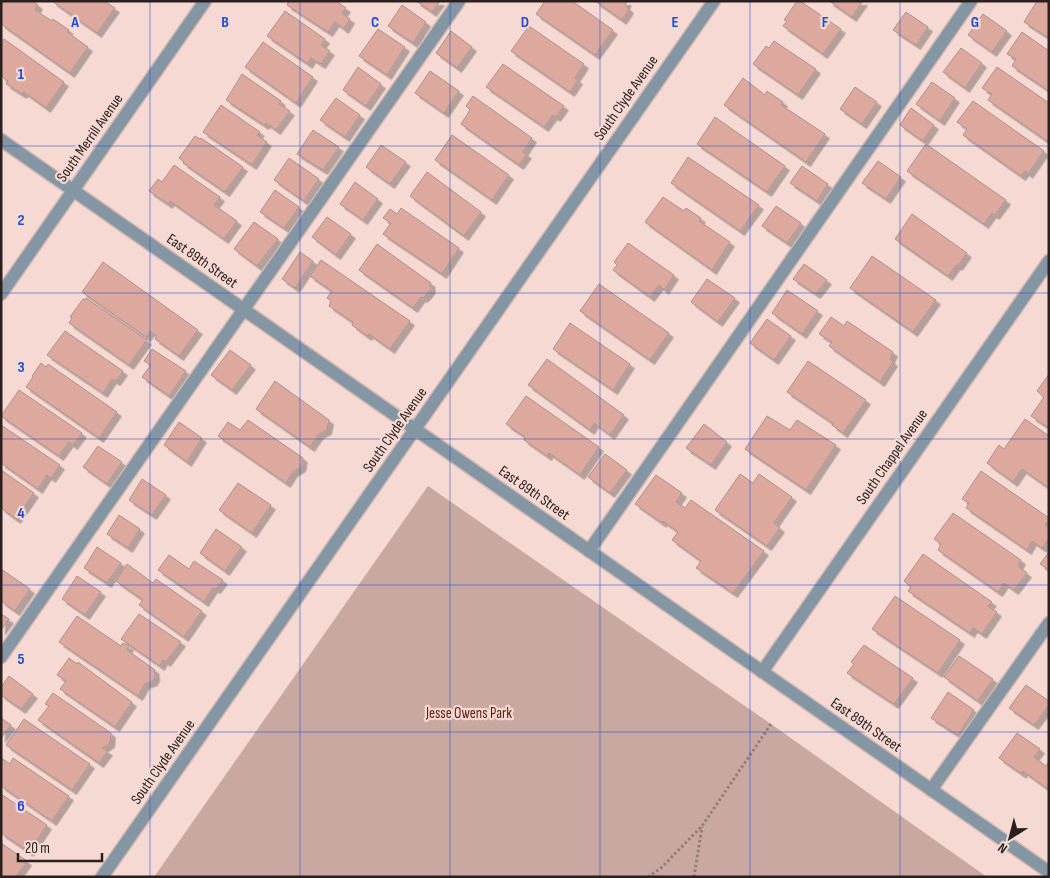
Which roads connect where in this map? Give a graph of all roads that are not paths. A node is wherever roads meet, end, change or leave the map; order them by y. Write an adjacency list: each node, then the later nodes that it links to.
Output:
1 (205, 1): 6 (street, South Merrill Avenue)
2 (458, 1): 9 (street)
3 (714, 1): 10 (street, South Clyde Avenue)
4 (971, 1): 11 (street)
5 (1, 140): 6 (street, East 89th Street)
6 (73, 190): 8 (street, South Merrill Avenue); 9 (street, East 89th Street)
7 (1049, 261): 14 (street, South Chappel Avenue)
8 (1, 294)
9 (244, 310): 10 (street, East 89th Street); 13 (street)
10 (415, 429): 11 (street, East 89th Street); 17 (street, South Clyde Avenue)
11 (589, 551): 14 (street, East 89th Street)
12 (1049, 623): 15 (street)
13 (1, 657)
14 (762, 672): 15 (street, East 89th Street)
15 (931, 790): 16 (street, East 89th Street)
16 (1049, 872)
17 (102, 877)

